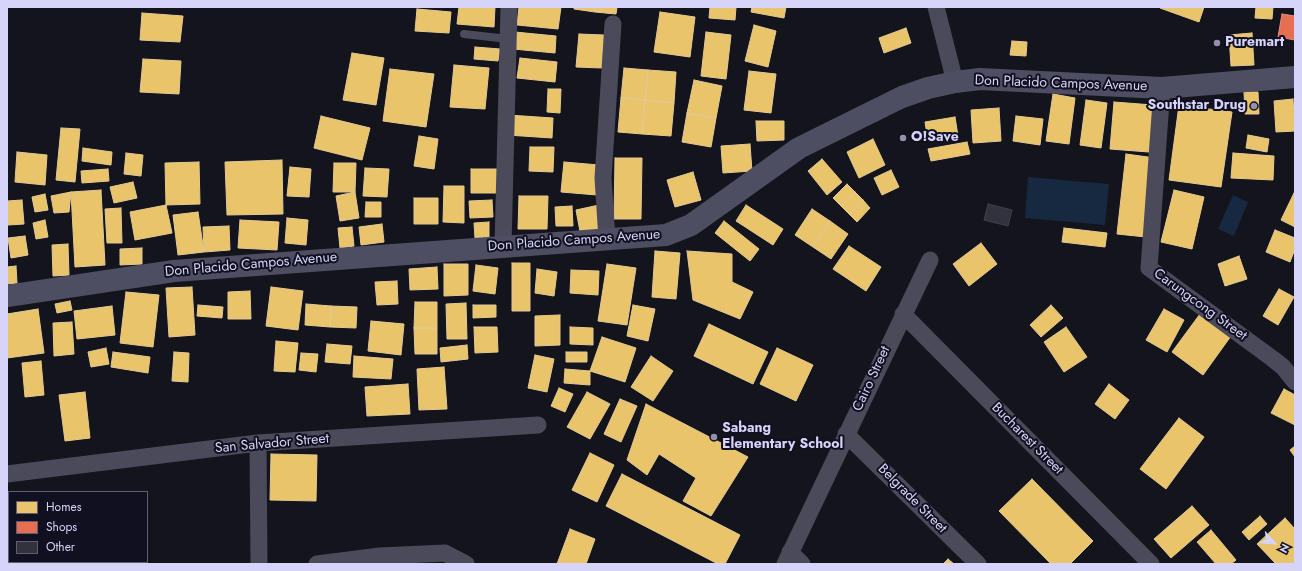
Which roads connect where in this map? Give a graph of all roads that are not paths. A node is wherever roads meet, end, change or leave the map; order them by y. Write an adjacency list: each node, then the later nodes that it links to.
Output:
1 (509, 7): 5 (street)
2 (936, 7): 7 (street)
3 (613, 24): 9 (street)
4 (464, 34): 5 (lane)
5 (508, 39): 10 (street)
6 (1295, 77): 8 (main road, Don Placido Campos Avenue)
7 (955, 82): 8 (main road, Don Placido Campos Avenue); 9 (main road, Don Placido Campos Avenue)
8 (1162, 88): 14 (street, Carungcong Street)
9 (607, 239): 10 (main road, Don Placido Campos Avenue)
10 (503, 246): 12 (main road, Don Placido Campos Avenue)
11 (930, 260): 13 (street, Cairo Street)
12 (7, 296)
13 (903, 314): 17 (street, Cairo Street); 26 (street, Bucharest Street)
14 (1289, 364): 15 (street, Carungcong Street)
15 (1295, 382)
16 (538, 425): 18 (street, San Salvador Street)
17 (846, 434): 21 (street, Cairo Street); 25 (street, Belgrade Street)
18 (258, 443): 19 (street, San Salvador Street); 22 (street)
19 (7, 474)
20 (380, 560): 23 (street); 24 (street)
21 (792, 560)
22 (259, 564)
23 (317, 564)
24 (466, 564)
25 (978, 564)
26 (1151, 564)

